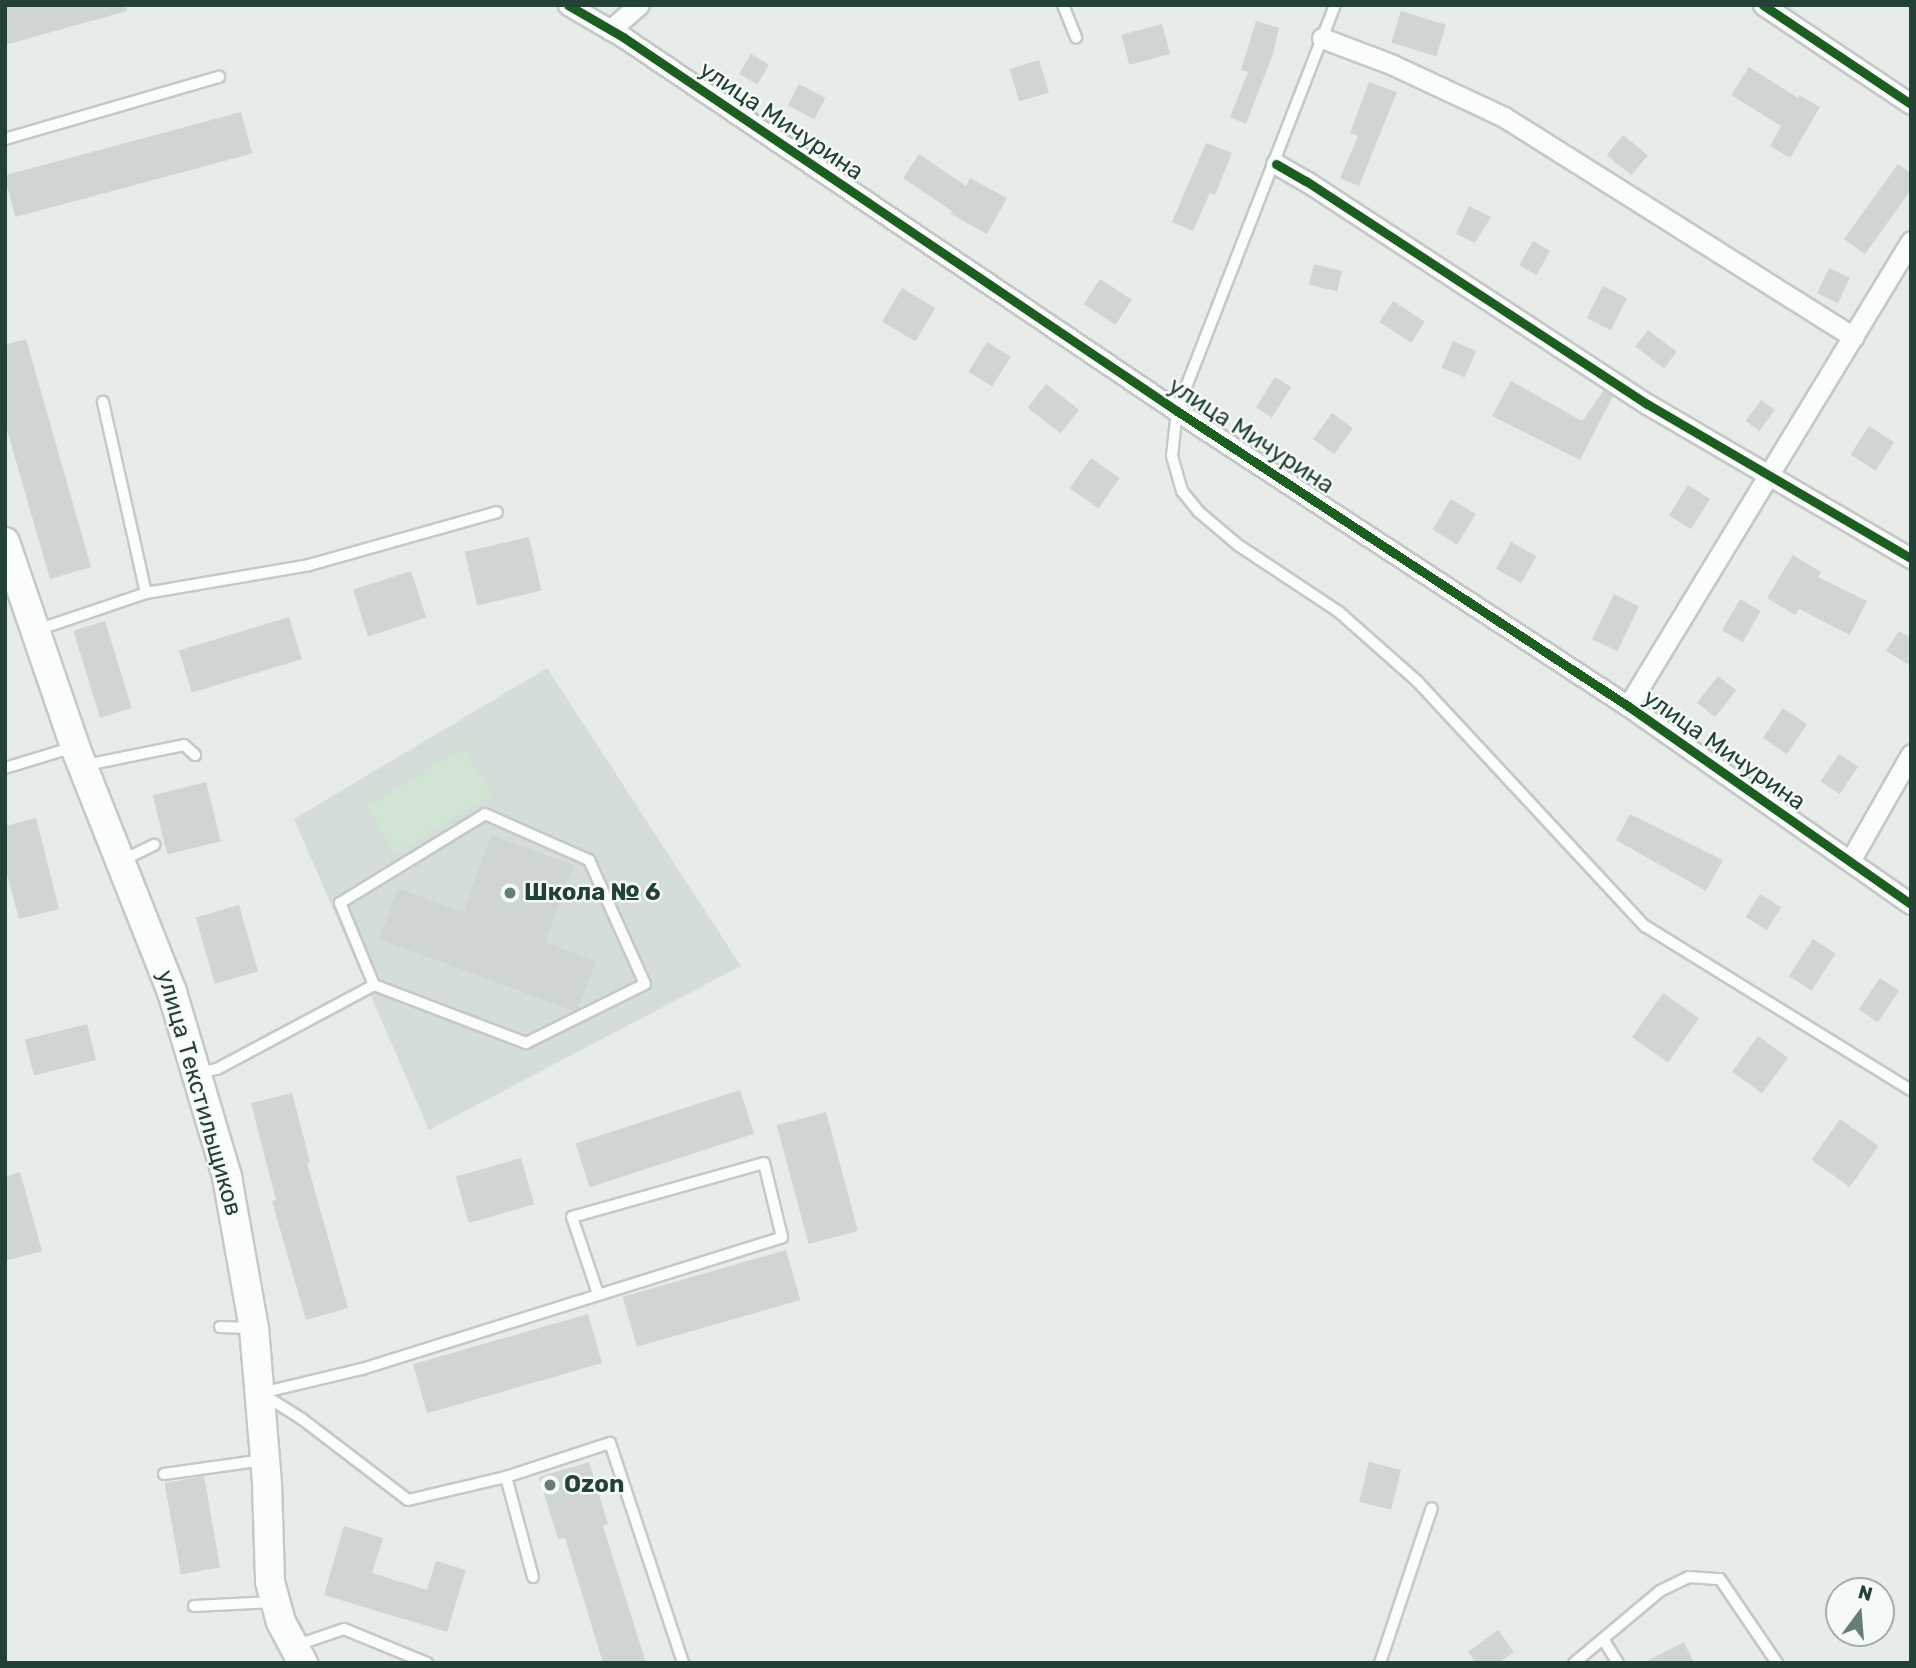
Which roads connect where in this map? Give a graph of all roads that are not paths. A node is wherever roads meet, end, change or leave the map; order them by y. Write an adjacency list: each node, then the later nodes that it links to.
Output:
1 (568, 5): 6 (street, улица Мичурина)
2 (639, 5): 6 (street)
3 (1063, 5): 7 (lane)
4 (1335, 5): 8 (lane)
5 (1763, 5): 10 (street)
6 (610, 30): 16 (street, улица Мичурина)
7 (1076, 38)
8 (1322, 38): 12 (lane); 14 (street)
9 (219, 77): 11 (lane)
10 (1911, 104)
11 (5, 139)
12 (1276, 164): 16 (lane); 17 (street)
13 (1911, 241): 14 (street)
14 (1853, 337): 17 (street)
15 (103, 402): 21 (lane)
16 (1177, 411): 23 (street, улица Мичурина); 34 (lane)
17 (1767, 474): 20 (street); 23 (street)
18 (497, 512): 21 (lane)
19 (5, 542): 22 (main road, улица Текстильщиков)
20 (1911, 558)
21 (146, 593): 22 (lane)
22 (33, 631): 26 (main road, улица Текстильщиков)
23 (1628, 706): 29 (street, улица Мичурина)
24 (1911, 754): 29 (street)
25 (195, 755): 26 (lane)
26 (79, 757): 27 (lane); 30 (main road, улица Текстильщиков)
27 (5, 768)
28 (154, 845): 30 (lane)
29 (1850, 860): 31 (street, улица Мичурина)
30 (121, 861): 33 (main road, улица Текстильщиков)
31 (1911, 904)
32 (374, 985): 32 (lane); 33 (lane)
33 (198, 1074): 37 (main road, улица Текстильщиков)
34 (1911, 1090)
35 (598, 1294): 35 (lane); 38 (lane)
36 (220, 1327): 37 (lane)
37 (254, 1328): 38 (main road, улица Текстильщиков)
38 (261, 1393): 39 (main road, улица Текстильщиков); 41 (lane)
39 (265, 1460): 40 (lane); 44 (main road, улица Текстильщиков)
40 (164, 1474)
41 (506, 1478): 43 (lane); 49 (lane)
42 (1432, 1508): 50 (lane)
43 (533, 1577)
44 (274, 1602): 45 (lane); 47 (main road, улица Текстильщиков)
45 (194, 1606)
46 (1603, 1639): 51 (lane); 52 (lane); 53 (lane)
47 (298, 1654): 48 (lane)
48 (428, 1663)
49 (683, 1663)
50 (1380, 1663)
51 (1574, 1663)
52 (1618, 1663)
53 (1777, 1663)

